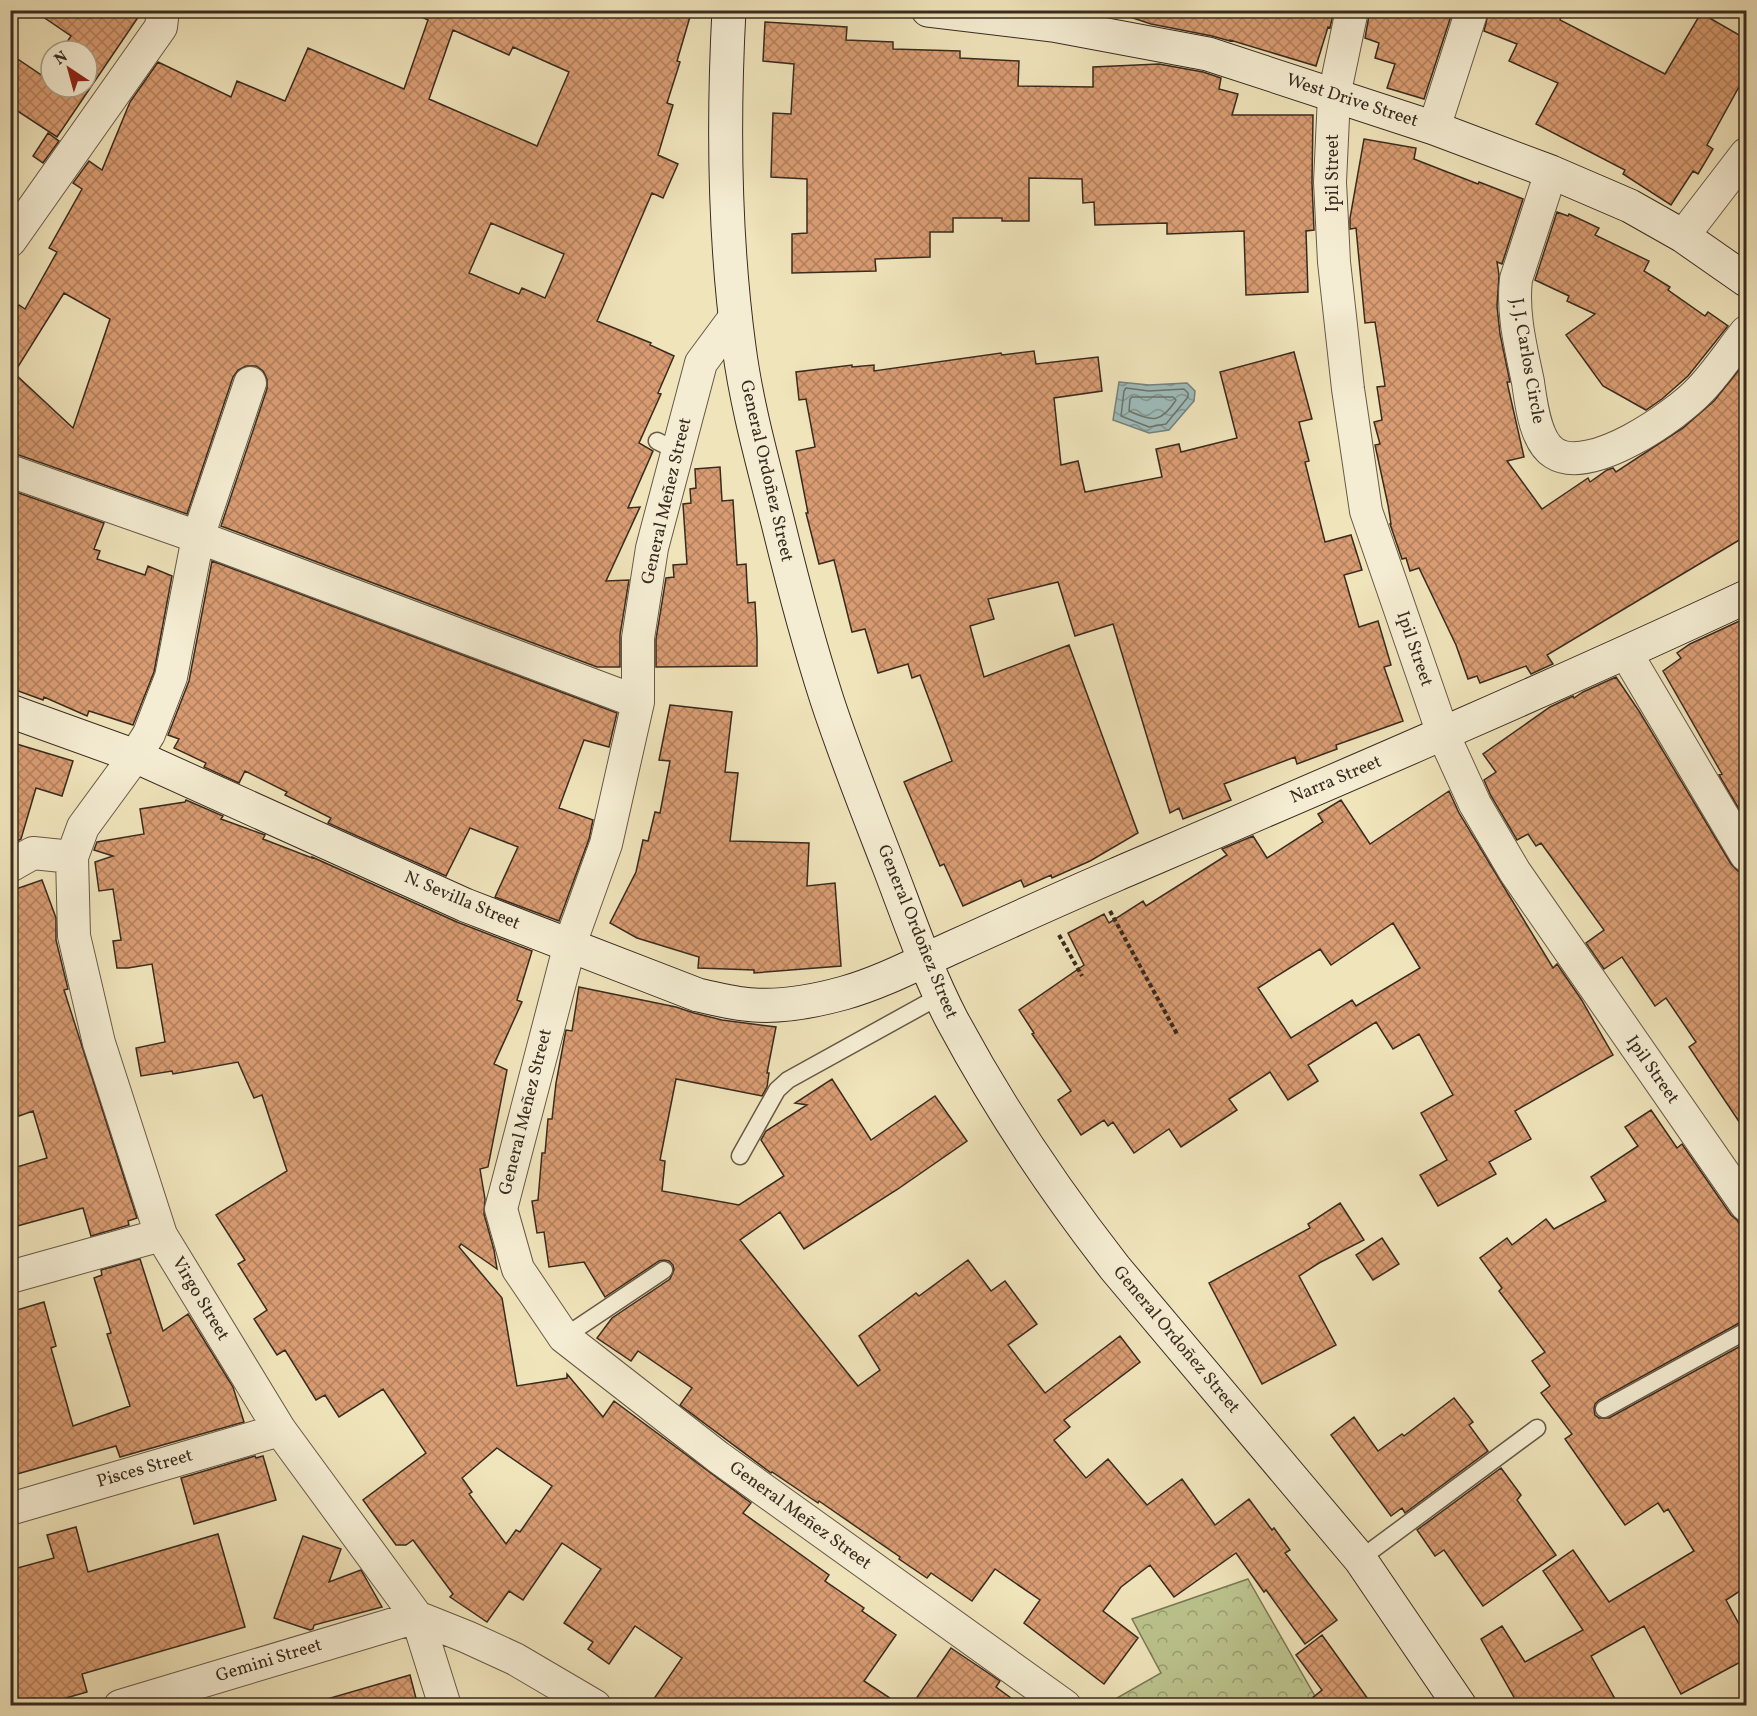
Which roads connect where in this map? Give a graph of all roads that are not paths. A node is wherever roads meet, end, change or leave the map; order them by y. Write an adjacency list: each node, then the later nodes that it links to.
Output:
1 (163, 10): 11 (street)
2 (729, 10): 13 (street, General Ordoñez Street)
3 (928, 10): 6 (street, West Drive Street)
4 (1352, 10): 6 (street, Ipil Street)
5 (1472, 10): 7 (street)
6 (1334, 96): 7 (street, West Drive Street); 22 (street, Ipil Street)
7 (1434, 128): 9 (street, West Drive Street)
8 (1746, 154): 10 (street)
9 (1551, 172): 10 (street, West Drive Street); 14 (street, J. J. Carlos Circle)
10 (1683, 236): 12 (street, West Drive Street)
11 (10, 241)
12 (1746, 280)
13 (735, 316): 20 (street, General Meñez Street); 28 (street, General Ordoñez Street)
14 (1746, 333)
15 (250, 384): 17 (street, Virgo Street)
16 (10, 471): 17 (street)
17 (198, 537): 20 (street); 23 (street, Virgo Street)
18 (1746, 597): 19 (street, Narra Street)
19 (1626, 653): 22 (street, Narra Street); 24 (street)
20 (638, 702): 27 (street, General Meñez Street)
21 (10, 711): 23 (street, N. Sevilla Street)
22 (1443, 734): 28 (street, Narra Street); 31 (street, Ipil Street)
23 (135, 756): 25 (street, Virgo Street); 27 (street, N. Sevilla Street)
24 (1746, 855)
25 (72, 857): 26 (street); 32 (street, Virgo Street)
26 (10, 866)
27 (570, 944): 28 (street, N. Sevilla Street); 36 (street, General Meñez Street)
28 (925, 960): 29 (street, General Ordoñez Street)
29 (940, 996): 30 (lane); 41 (street, General Ordoñez Street)
30 (740, 1156)
31 (1746, 1205)
32 (161, 1235): 34 (street); 39 (street, Virgo Street)
33 (664, 1270): 36 (lane)
34 (10, 1276)
35 (1746, 1331): 37 (lane)
36 (564, 1337): 47 (street, General Meñez Street)
37 (1604, 1409)
38 (1537, 1428): 41 (lane)
39 (280, 1430): 40 (street, Pisces Street); 42 (street, Virgo Street)
40 (10, 1509)
41 (1360, 1559): 48 (street, General Ordoñez Street)
42 (417, 1617): 43 (street, Gemini Street); 45 (street); 46 (street)
43 (209, 1693): 44 (street, Gemini Street)
44 (120, 1706)
45 (445, 1706)
46 (595, 1706)
47 (1065, 1706)
48 (1460, 1706)

